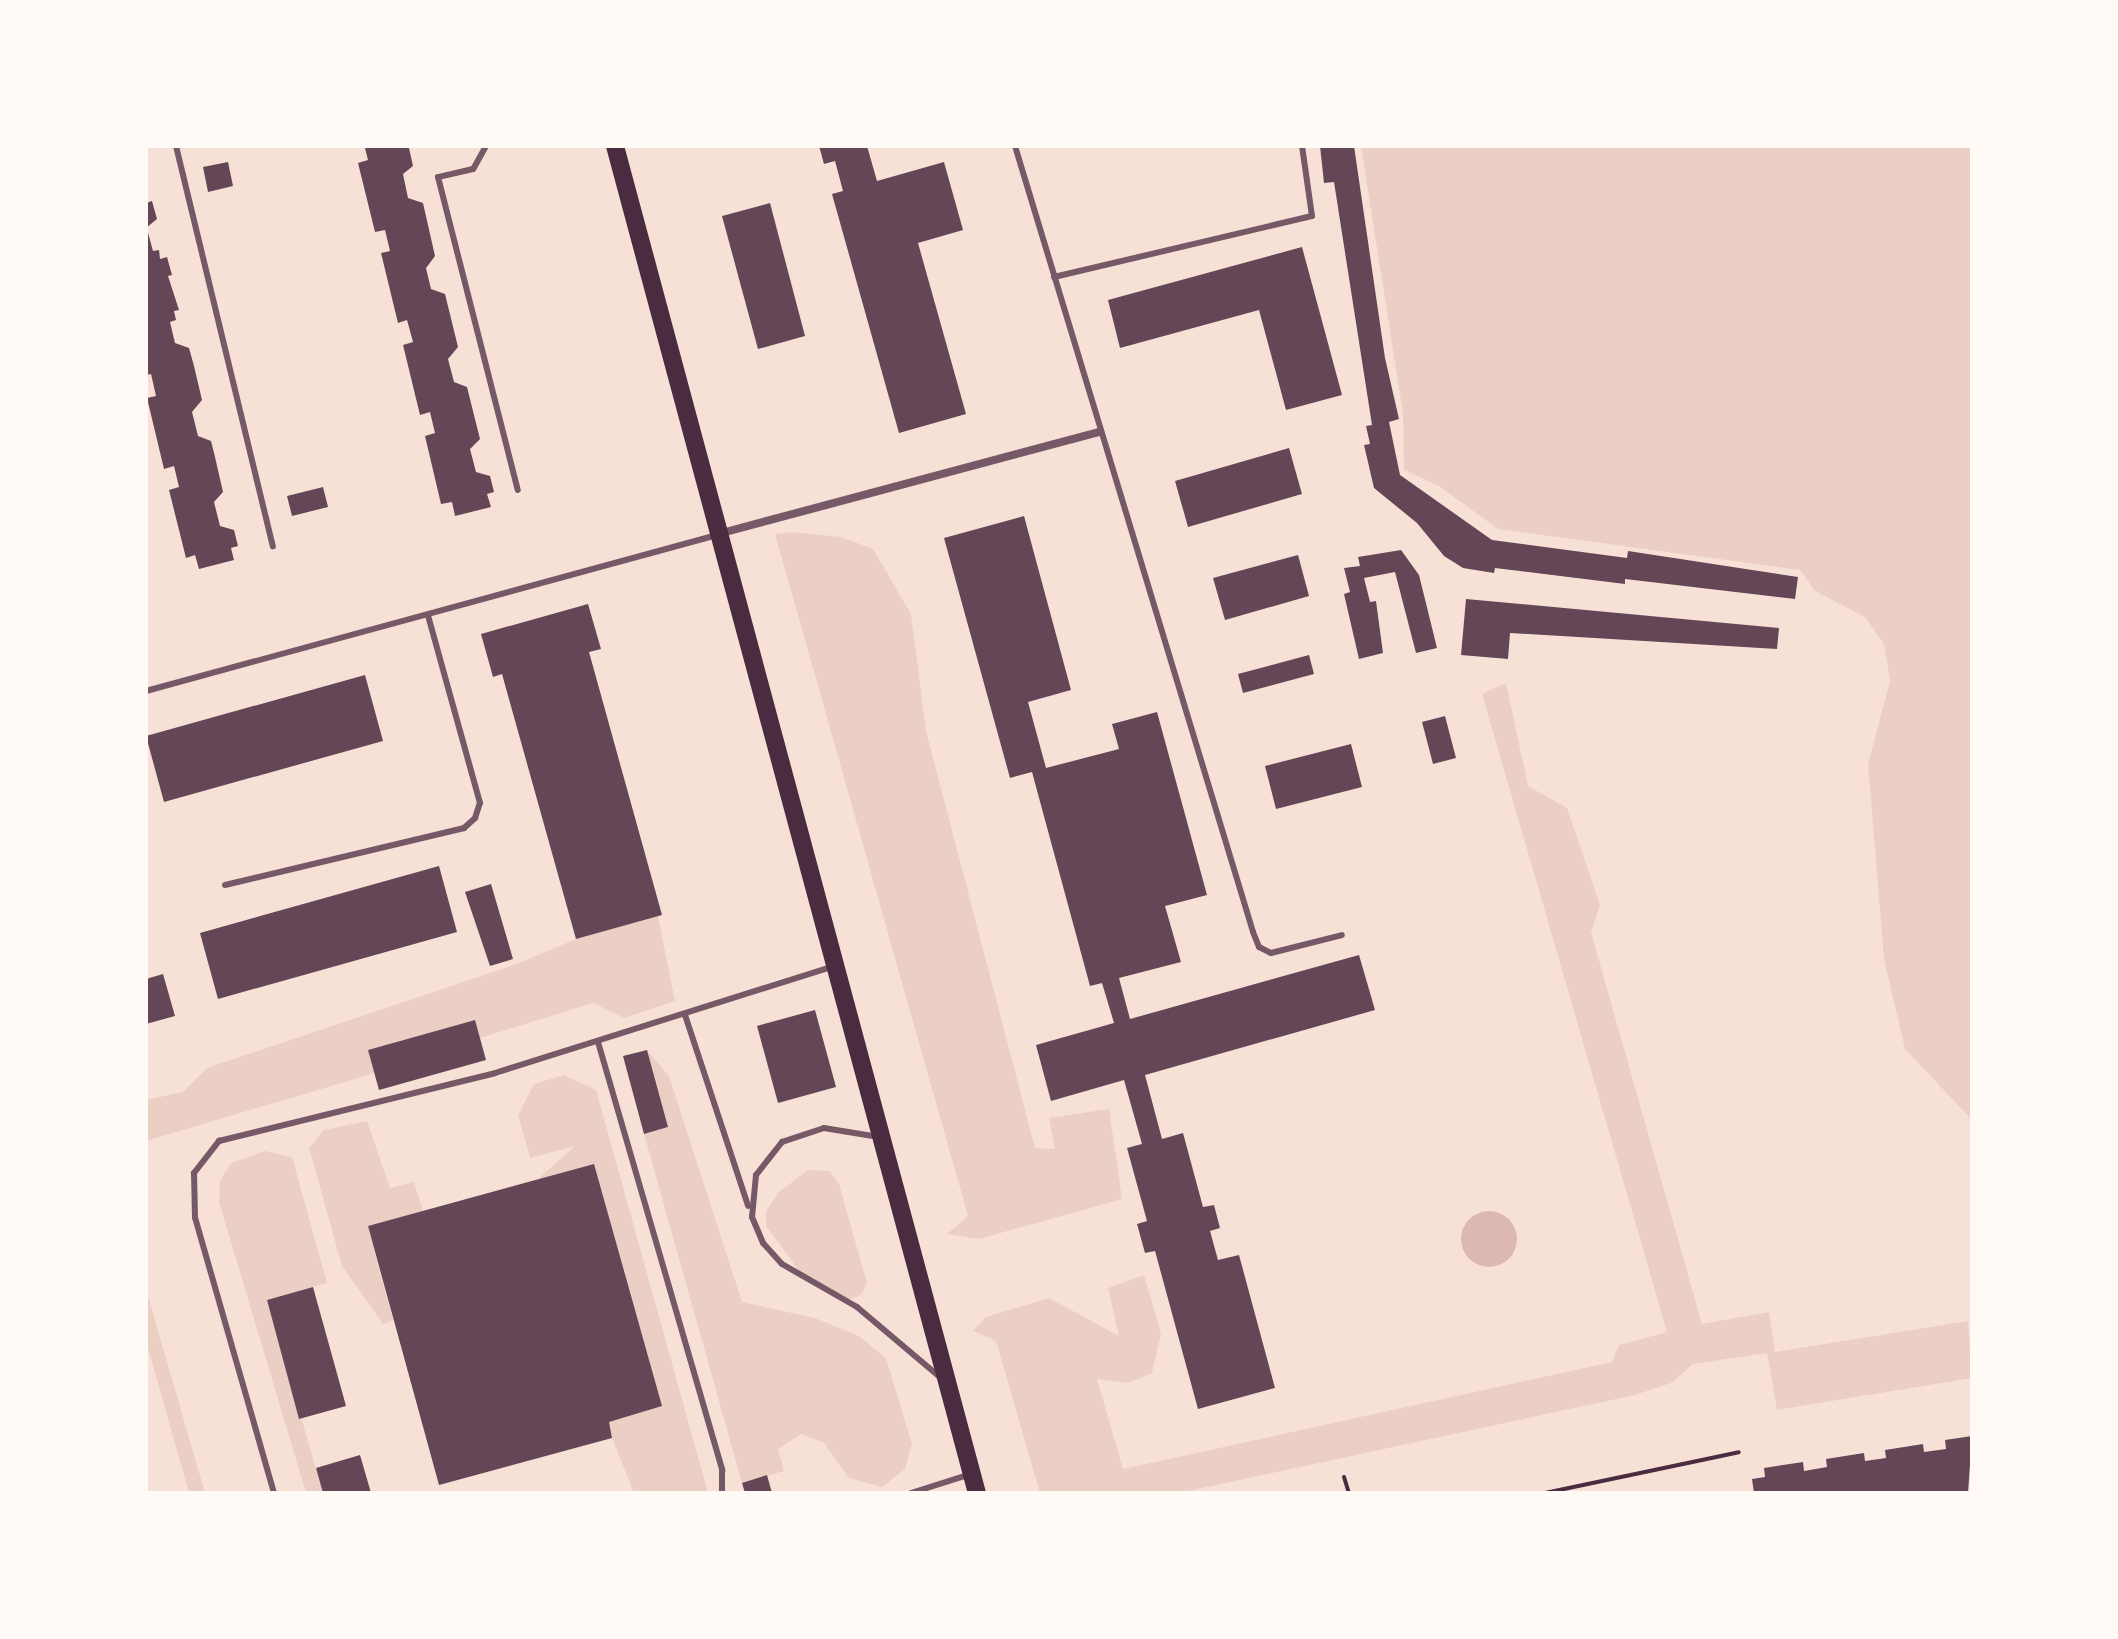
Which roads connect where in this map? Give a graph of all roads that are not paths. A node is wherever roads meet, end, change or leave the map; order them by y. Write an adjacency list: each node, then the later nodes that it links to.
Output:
1 (176, 146): 10 (lane)
2 (486, 146): 8 (lane)
3 (615, 146): 9 (main road)
4 (1015, 146): 6 (lane)
5 (1302, 146): 6 (lane)
6 (1054, 277): 7 (lane)
7 (1100, 432): 9 (street); 14 (lane)
8 (518, 490)
9 (717, 535): 11 (lane); 15 (main road)
10 (273, 546)
11 (428, 616): 12 (lane); 13 (lane)
12 (146, 691)
13 (225, 885)
14 (1342, 935)
15 (836, 966): 16 (lane); 18 (main road)
16 (685, 1015): 17 (lane); 19 (lane)
17 (598, 1042): 22 (lane); 23 (lane)
18 (879, 1137): 19 (lane); 20 (main road)
19 (752, 1217): 20 (lane)
20 (946, 1382): 21 (main road)
21 (972, 1474): 24 (lane); 25 (main road)
22 (274, 1493)
23 (722, 1493)
24 (911, 1493)
25 (977, 1493)

